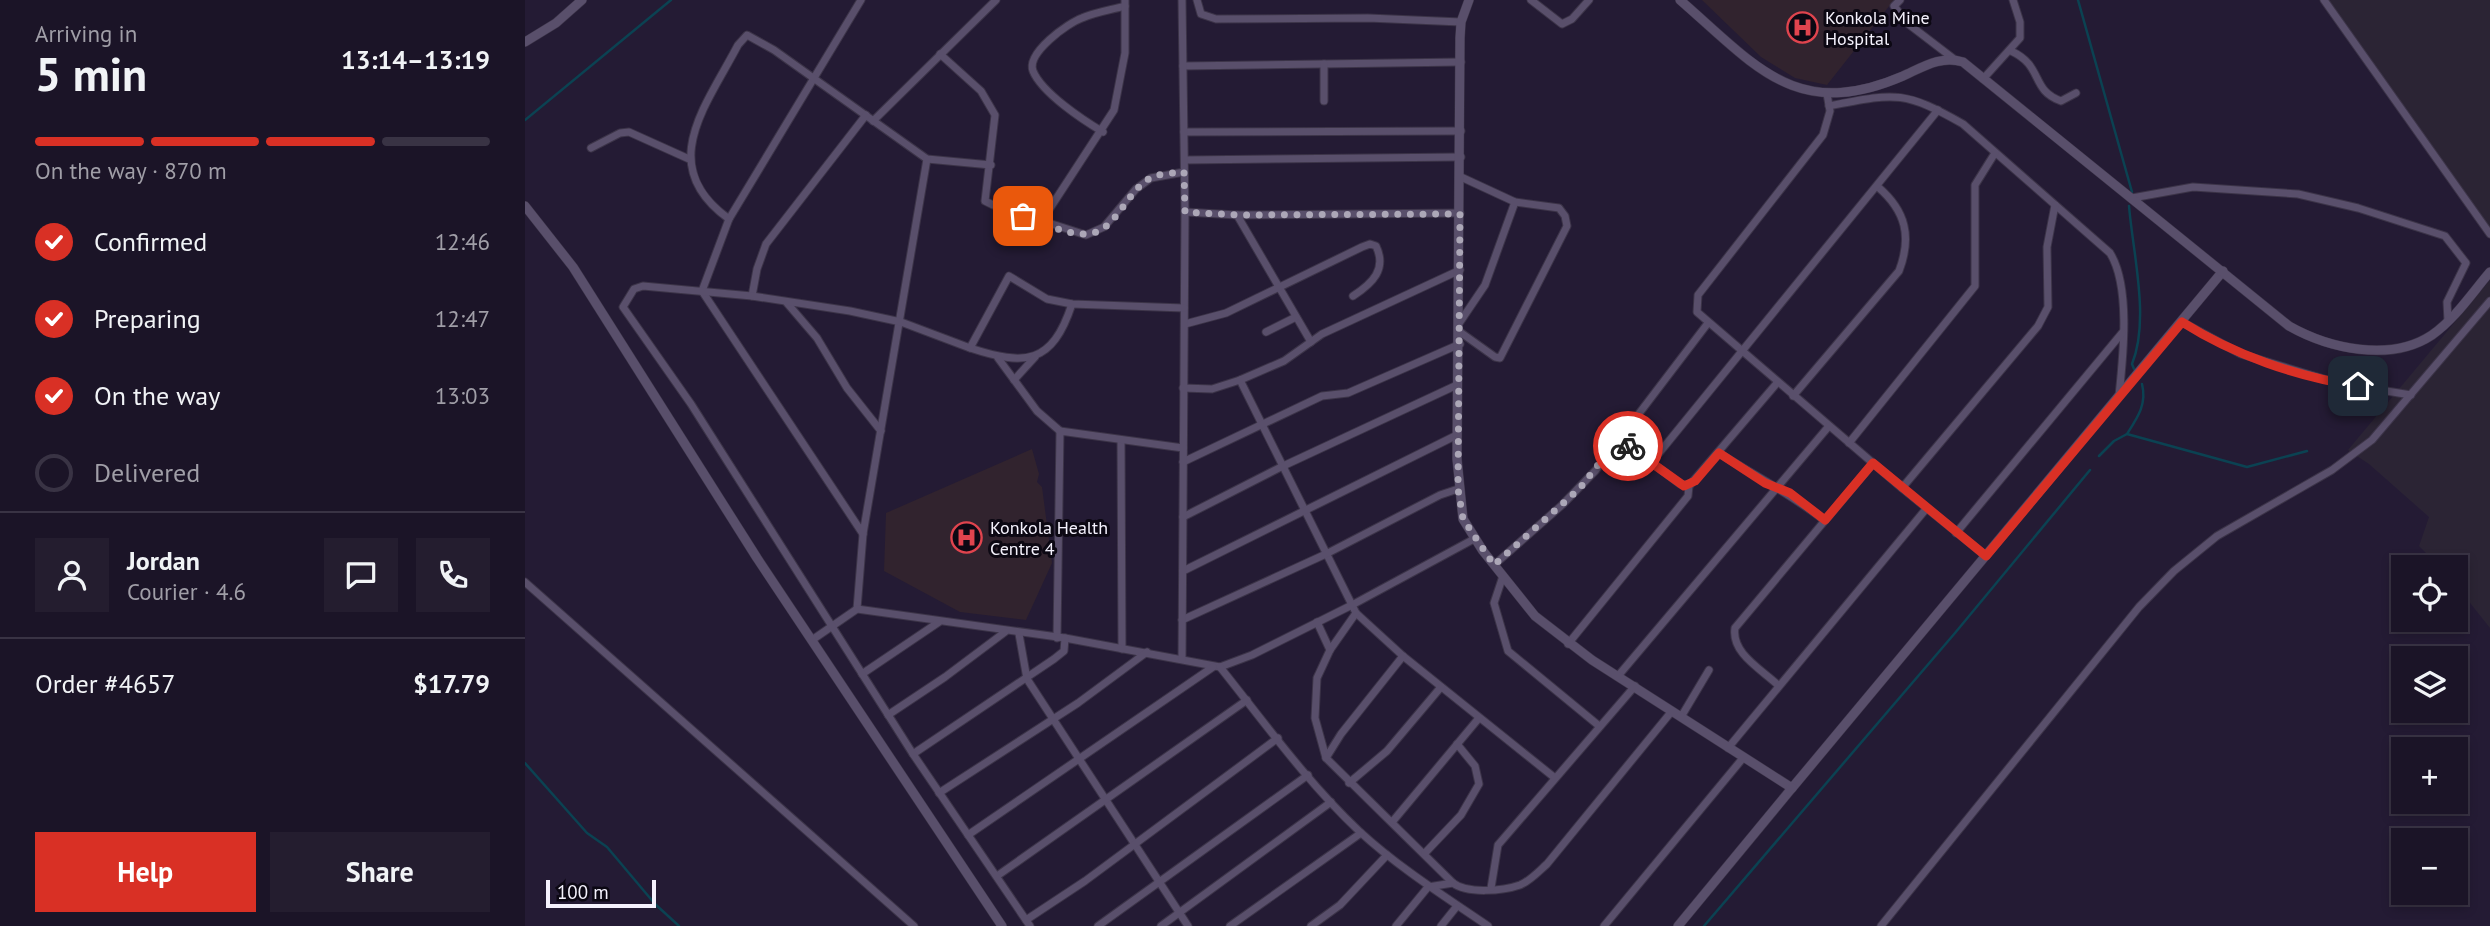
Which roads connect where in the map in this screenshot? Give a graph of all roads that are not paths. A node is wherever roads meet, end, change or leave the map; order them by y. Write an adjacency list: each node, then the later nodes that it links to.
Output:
1 (582, 0): 15 (street)
2 (861, 0): 22 (street)
3 (996, 0): 17 (street)
4 (1182, 0): 21 (street)
5 (1197, 0): 14 (street)
6 (1469, 0): 14 (street)
7 (1531, 0): 8 (street)
8 (1589, 0)
9 (1680, 0): 25 (street)
10 (1900, 0): 18 (street)
11 (2013, 0): 16 (street)
12 (2324, 0): 53 (street)
13 (1125, 3): 32 (street); 32 (street)
14 (1461, 22): 19 (street)
15 (525, 43)
16 (2011, 51): 23 (street); 24 (street)
17 (940, 54): 30 (street); 40 (street)
18 (1954, 59): 23 (street); 25 (street)
19 (1461, 62): 20 (street); 31 (street)
20 (1324, 64): 21 (street); 26 (street)
21 (1183, 66): 33 (street)
22 (815, 79): 29 (street); 37 (street); 51 (street)
23 (1983, 79): 44 (street)
24 (2076, 93)
25 (1827, 94): 27 (street)
26 (1324, 102)
27 (1829, 106): 28 (street); 69 (street)
28 (1938, 110): 35 (street); 43 (street)
29 (866, 115): 30 (street); 59 (street)
30 (873, 121): 38 (street)
31 (1461, 131): 33 (street); 36 (street)
32 (1103, 132): 52 (street)
33 (1184, 132): 39 (street)
34 (591, 148): 37 (street)
35 (1996, 153): 46 (street); 95 (street)
36 (1461, 157): 39 (street); 42 (street)
37 (689, 159): 51 (street)
38 (927, 159): 40 (street); 67 (street)
39 (1185, 160): 41 (street)
40 (991, 165): 52 (street)
41 (1184, 172): 48 (street); 52 (street)
42 (1461, 177): 45 (street); 49 (street)
43 (1878, 187): 77 (street); 86 (street)
44 (2132, 198): 55 (street); 66 (street)
45 (1515, 202): 71 (street); 71 (street)
46 (2055, 205): 73 (street); 104 (street)
47 (525, 206): 129 (street)
48 (1185, 212): 50 (street); 64 (street)
49 (1460, 214): 50 (street); 54 (street)
50 (1237, 215): 57 (street)
51 (729, 219): 58 (street)
52 (1041, 222)
53 (2490, 234)
54 (1460, 270): 71 (street); 74 (street)
55 (2224, 271): 66 (street); 68 (street)
56 (2490, 272): 66 (street)
57 (1279, 288): 60 (street); 65 (street); 70 (street)
58 (702, 291): 59 (street); 111 (street); 125 (street)
59 (752, 296): 62 (street)
60 (1353, 296)
61 (2490, 301): 85 (street)
62 (787, 302): 67 (street); 91 (street)
63 (1072, 304): 64 (street); 76 (street); 78 (street)
64 (1184, 308): 70 (street)
65 (1296, 317): 72 (street); 74 (street)
66 (2448, 321)
67 (901, 322): 76 (street); 91 (street)
68 (2182, 322): 85 (street); 87 (street)
69 (1708, 323): 77 (street); 93 (street)
70 (1185, 324): 84 (street)
71 (1460, 327): 75 (street)
72 (1266, 332)
73 (2122, 333): 87 (street); 110 (street)
74 (1311, 342): 81 (street)
75 (1460, 344): 83 (street); 88 (street)
76 (970, 348): 79 (street)
77 (1740, 351): 82 (street); 99 (street)
78 (1035, 356): 79 (street); 80 (street)
79 (997, 358): 80 (street)
80 (1014, 380): 90 (street)
81 (1240, 380): 84 (street); 88 (street)
82 (1777, 383): 86 (street); 97 (street)
83 (1457, 386): 92 (street); 101 (street)
84 (1183, 388): 96 (street)
85 (2411, 395): 194 (street)
86 (1793, 396): 89 (street)
87 (2119, 398): 114 (street)
88 (1263, 425): 98 (street); 101 (street)
89 (1829, 426): 95 (street); 103 (street)
90 (1060, 431): 94 (street); 128 (street)
91 (881, 432): 111 (street)
92 (1457, 435): 105 (street); 107 (street)
93 (1619, 438): 99 (street); 115 (street)
94 (1121, 439): 96 (street); 131 (street)
95 (1849, 443): 100 (street)
96 (1183, 448): 98 (street)
97 (1719, 453): 102 (street); 103 (street)
98 (1183, 461): 108 (street)
99 (1651, 463): 102 (street)
100 (1873, 463): 104 (street); 109 (street)
101 (1281, 467): 107 (street); 108 (street)
102 (1689, 485): 130 (street)
103 (1777, 488): 109 (street); 139 (street)
104 (1902, 488): 106 (street)
105 (1458, 489): 112 (street); 113 (street)
106 (1926, 509): 110 (street); 141 (street)
107 (1305, 511): 113 (street); 116 (street)
108 (1183, 517): 116 (street)
109 (1825, 520): 141 (street)
110 (1956, 533): 114 (street)
111 (863, 534): 120 (street)
112 (1474, 539): 115 (street); 119 (street)
113 (1326, 554): 119 (street); 122 (street)
114 (1986, 556): 161 (street)
115 (1494, 565): 117 (street)
116 (1183, 571): 122 (street)
117 (1503, 576): 130 (street); 150 (street)
118 (525, 582): 181 (street)
119 (1352, 605): 121 (street); 124 (street)
120 (857, 609): 123 (street); 125 (street)
121 (1356, 613): 132 (street); 134 (street)
122 (1182, 620): 135 (street)
123 (939, 622): 126 (street); 138 (street)
124 (1317, 622): 132 (street); 136 (street)
125 (832, 624): 129 (street); 138 (street)
126 (1005, 632): 127 (street); 146 (street)
127 (1019, 634): 128 (street); 140 (street)
128 (1061, 638): 131 (street); 140 (street)
129 (812, 640): 182 (street)
130 (1568, 643): 139 (street)
131 (1122, 649): 133 (street)
132 (1330, 650): 156 (street)
133 (1147, 652): 135 (street); 149 (street)
134 (1403, 656): 143 (street); 156 (street)
135 (1182, 659): 136 (street)
136 (1216, 667): 144 (street); 155 (street)
137 (1709, 670): 147 (street)
138 (862, 674): 146 (street)
139 (1618, 676): 142 (street)
140 (1027, 679): 149 (street); 154 (street)
141 (1778, 685): 153 (street)
142 (1635, 686): 145 (street); 150 (street)
143 (1441, 687): 148 (street); 160 (street)
144 (1247, 700): 151 (street); 163 (street)
145 (1672, 711): 147 (street); 175 (street)
146 (888, 715): 154 (street)
147 (1681, 717): 153 (street)
148 (1479, 718): 152 (street); 159 (street)
149 (1053, 719): 155 (street); 162 (street)
150 (1598, 725): 159 (street)
151 (1279, 738): 158 (street); 168 (street)
152 (1457, 744): 165 (street); 169 (street)
153 (1728, 748): 157 (street)
154 (913, 754): 162 (street)
155 (1079, 758): 163 (street); 167 (street)
156 (1327, 758): 160 (street)
157 (1743, 758): 161 (street); 192 (street)
158 (1308, 775): 164 (street); 172 (street)
159 (1555, 779): 175 (street)
160 (1349, 783): 165 (street)
161 (1792, 788): 193 (street)
162 (939, 793): 167 (street)
163 (1107, 799): 168 (street); 171 (street)
164 (1331, 802): 166 (street); 178 (street)
165 (1393, 821): 169 (street)
166 (1360, 833): 170 (street); 186 (street)
167 (968, 835): 171 (street)
168 (1135, 842): 172 (street); 180 (street)
169 (1425, 853): 173 (street)
170 (1387, 855): 174 (street); 179 (street)
171 (997, 876): 180 (street)
172 (1160, 881): 178 (street); 183 (street)
173 (1453, 883): 174 (street); 175 (street); 176 (street)
174 (1428, 887): 176 (street); 189 (street)
175 (1491, 888)
176 (1444, 897): 177 (street)
177 (1457, 906): 190 (street); 191 (street)
178 (1180, 913): 184 (street); 185 (street)
179 (1324, 917): 187 (street); 188 (street)
180 (1028, 923)
181 (914, 926)
182 (1002, 926)
183 (1098, 926)
184 (1161, 926)
185 (1188, 926)
186 (1230, 926)
187 (1311, 926)
188 (1319, 926)
189 (1396, 926)
190 (1441, 926)
191 (1488, 926)
192 (1604, 926)
193 (1678, 926)
194 (1881, 926)

